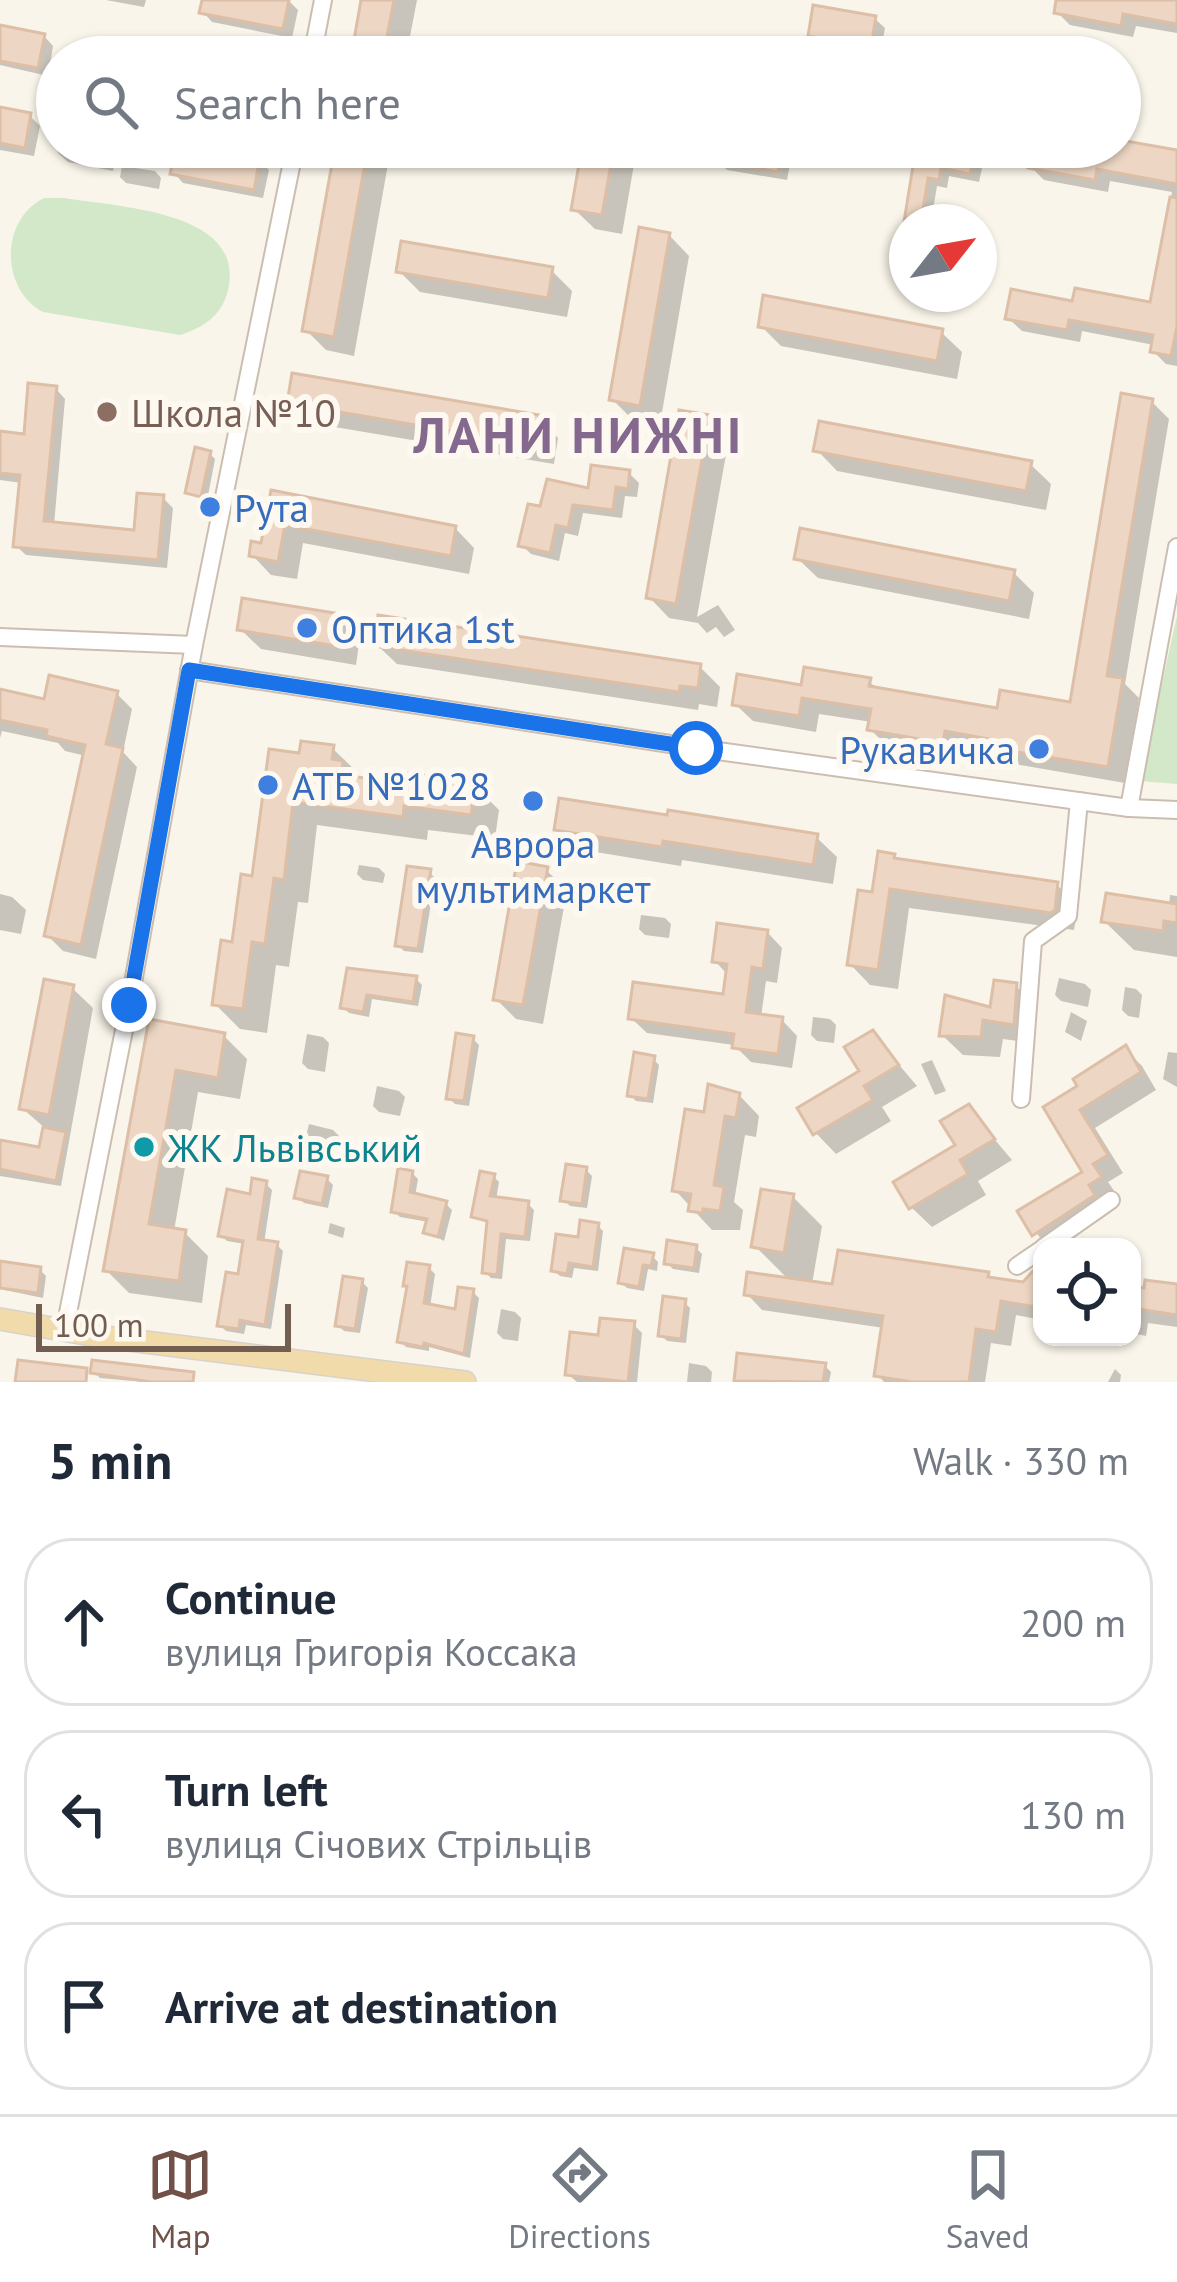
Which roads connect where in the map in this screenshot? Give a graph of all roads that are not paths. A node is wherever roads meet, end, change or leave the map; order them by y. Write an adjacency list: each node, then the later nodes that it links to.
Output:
1 (323, 0): 2 (street)
2 (316, 36)
3 (291, 168): 6 (street)
4 (1177, 547): 9 (street)
5 (0, 638): 6 (street)
6 (194, 645): 7 (street)
7 (189, 670): 8 (street); 17 (street)
8 (1079, 801): 9 (street); 11 (street)
9 (1129, 808): 10 (street)
10 (1177, 810)
11 (1021, 1100)
12 (1111, 1200): 13 (street)
13 (1057, 1238)
14 (1033, 1255): 15 (street)
15 (1017, 1266)
16 (0, 1318): 17 (main road)
17 (64, 1328): 18 (main road)
18 (466, 1382)

